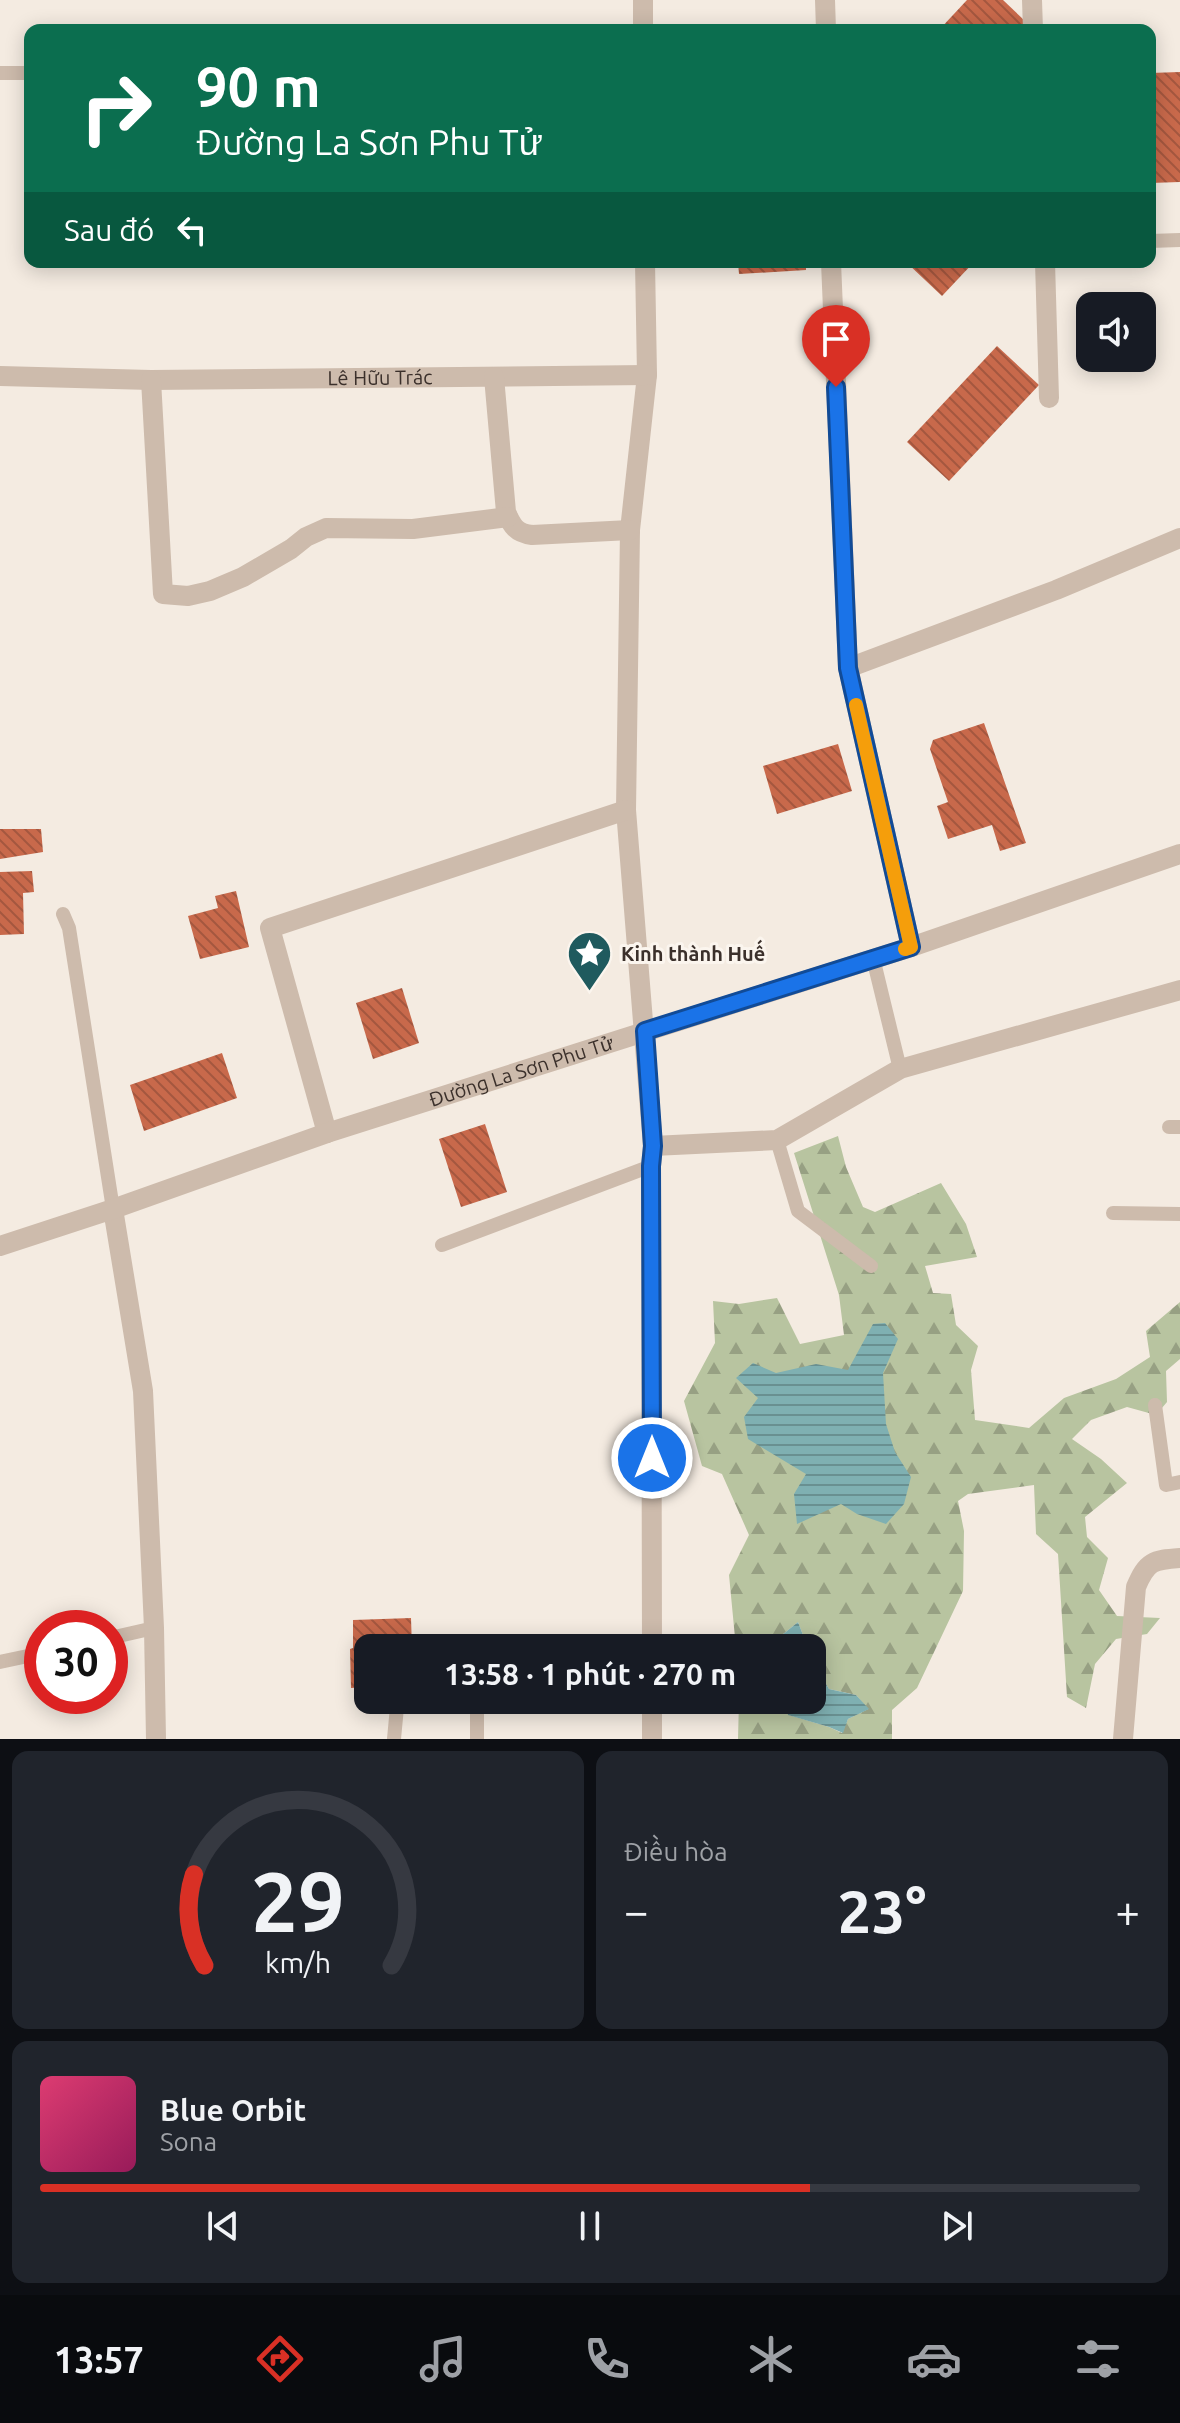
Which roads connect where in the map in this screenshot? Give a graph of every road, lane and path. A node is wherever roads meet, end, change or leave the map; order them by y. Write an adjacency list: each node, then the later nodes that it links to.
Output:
1 (643, 0): 4 (street)
2 (825, 0): 5 (street)
3 (1032, 0): 6 (street)
4 (643, 24)
5 (826, 24)
6 (1033, 24)
7 (0, 73): 8 (lane)
8 (24, 73)
9 (1180, 240): 10 (lane)
10 (1156, 241)
11 (645, 268): 14 (street)
12 (831, 268): 22 (street)
13 (1045, 268): 18 (street)
14 (647, 375): 16 (street, Lê Hữu Trác); 20 (street)
15 (0, 376): 17 (street, Lê Hữu Trác)
16 (494, 377): 17 (street, Lê Hữu Trác); 19 (street)
17 (151, 380): 19 (street)
18 (1049, 398)
19 (508, 517): 20 (street)
20 (630, 530): 23 (street)
21 (1180, 538): 22 (street)
22 (848, 668): 26 (street)
23 (626, 810): 29 (street); 31 (street)
24 (1180, 854): 26 (street, Đường La Sơn Phu Tử)
25 (63, 914): 34 (lane)
26 (911, 947): 27 (street, Đường La Sơn Phu Tử)
27 (873, 958): 29 (street, Đường La Sơn Phu Tử); 30 (lane)
28 (1180, 990): 30 (street)
29 (645, 1031): 31 (street, Đường La Sơn Phu Tử); 33 (street)
30 (900, 1069): 32 (street)
31 (327, 1133): 34 (street, Đường La Sơn Phu Tử)
32 (777, 1140): 33 (street); 39 (lane)
33 (652, 1156): 37 (lane); 45 (street)
34 (113, 1209): 38 (street, Đường La Sơn Phu Tử); 43 (street)
35 (1113, 1213): 36 (lane)
36 (1180, 1214)
37 (442, 1245)
38 (0, 1246)
39 (871, 1266)
40 (1155, 1405): 41 (lane)
41 (1180, 1482)
42 (1180, 1558): 55 (street)
43 (154, 1628): 44 (lane); 51 (street)
44 (128, 1634)
45 (652, 1634)
46 (24, 1657): 47 (lane)
47 (0, 1662)
48 (396, 1714): 52 (lane)
49 (477, 1714): 53 (lane)
50 (652, 1714): 54 (street)
51 (156, 1739)
52 (394, 1739)
53 (477, 1739)
54 (652, 1739)
55 (1123, 1739)

